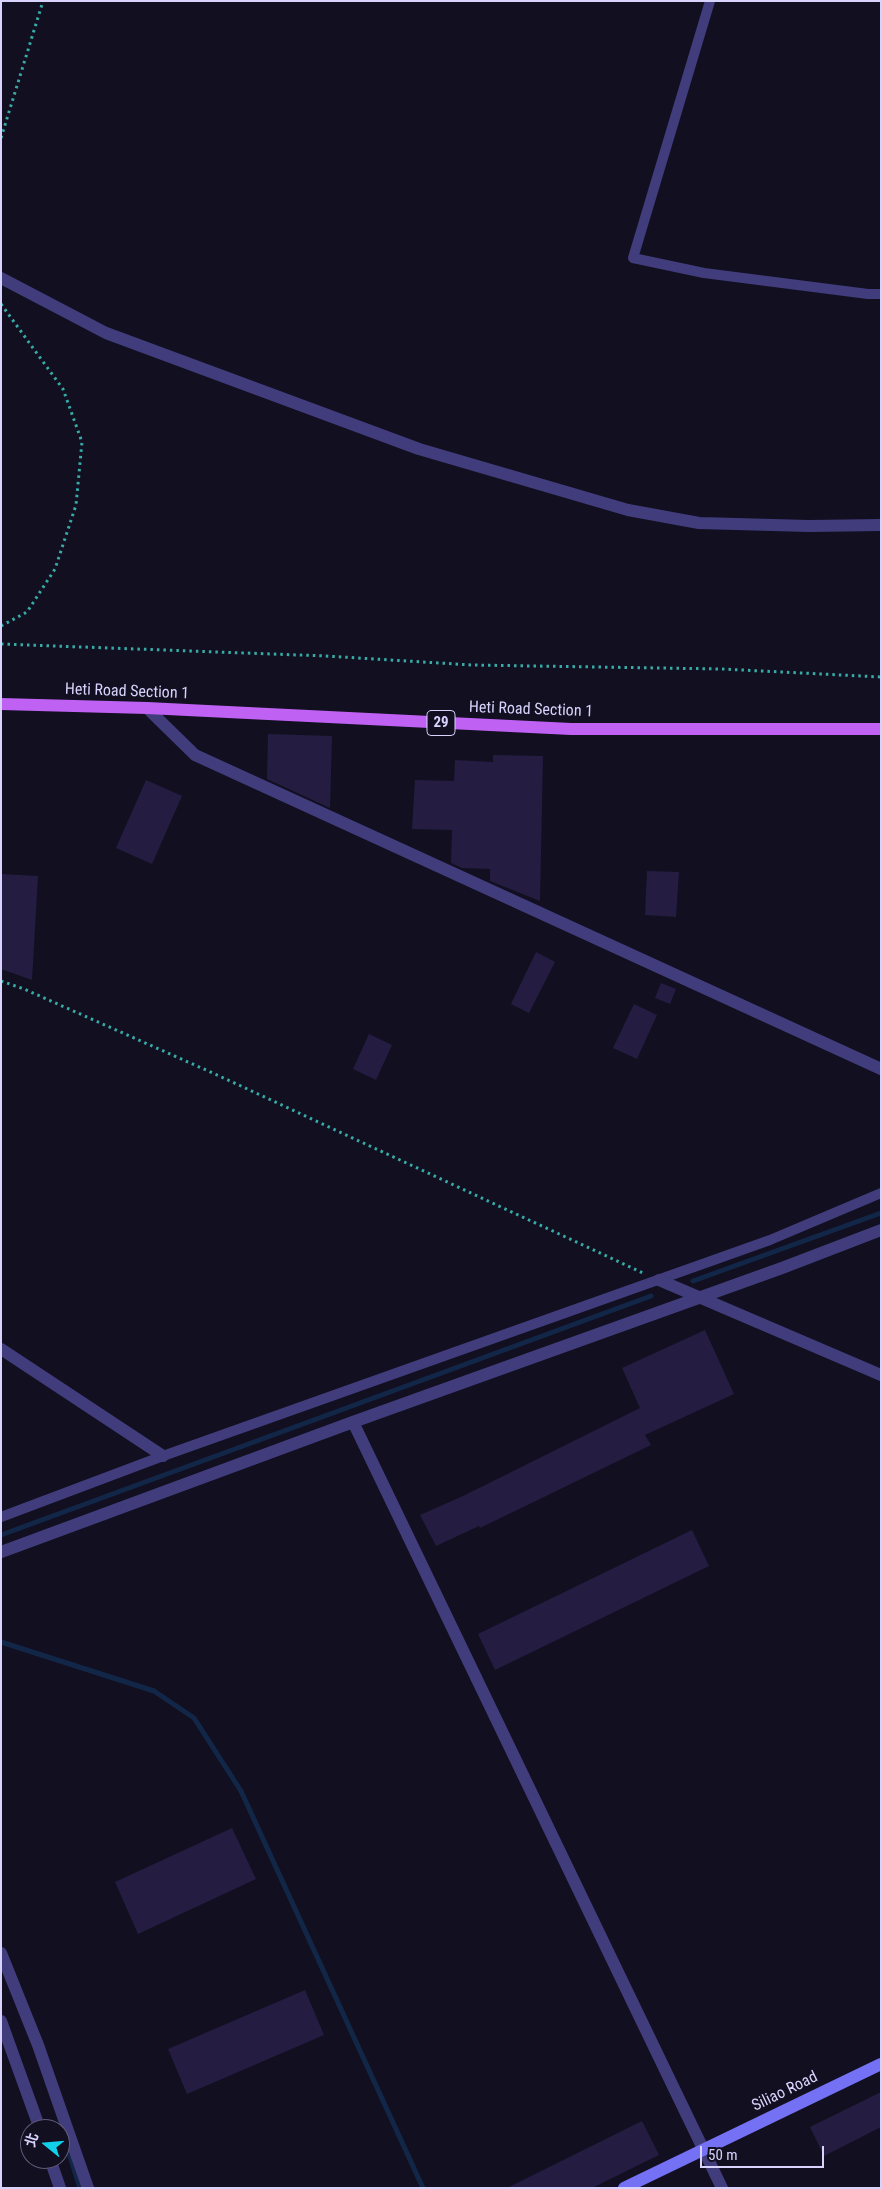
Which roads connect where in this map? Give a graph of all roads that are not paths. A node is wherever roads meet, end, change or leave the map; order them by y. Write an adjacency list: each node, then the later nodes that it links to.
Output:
1 (710, 1): 3 (lane)
2 (1, 278): 4 (street)
3 (881, 294)
4 (881, 525)
5 (1, 704): 6 (main road, Heti Road Section 1 / 29)
6 (148, 708): 7 (main road, Heti Road Section 1 / 29); 8 (street)
7 (881, 729)
8 (881, 1069)
9 (881, 1193): 11 (lane)
10 (881, 1230): 12 (street)
11 (659, 1280): 12 (street); 16 (lane)
12 (696, 1297): 14 (street); 15 (street)
13 (1, 1349): 16 (street)
14 (881, 1375)
15 (353, 1422): 18 (street); 23 (street)
16 (163, 1456): 17 (lane)
17 (1, 1517)
18 (1, 1552)
19 (1, 1953): 26 (street)
20 (1, 2021): 22 (street)
21 (881, 2064): 23 (street, Siliao Road)
22 (36, 2119)
23 (704, 2149): 27 (street, Siliao Road); 28 (street)
24 (53, 2169): 25 (street)
25 (60, 2188)
26 (88, 2188)
27 (624, 2188)
28 (722, 2188)

